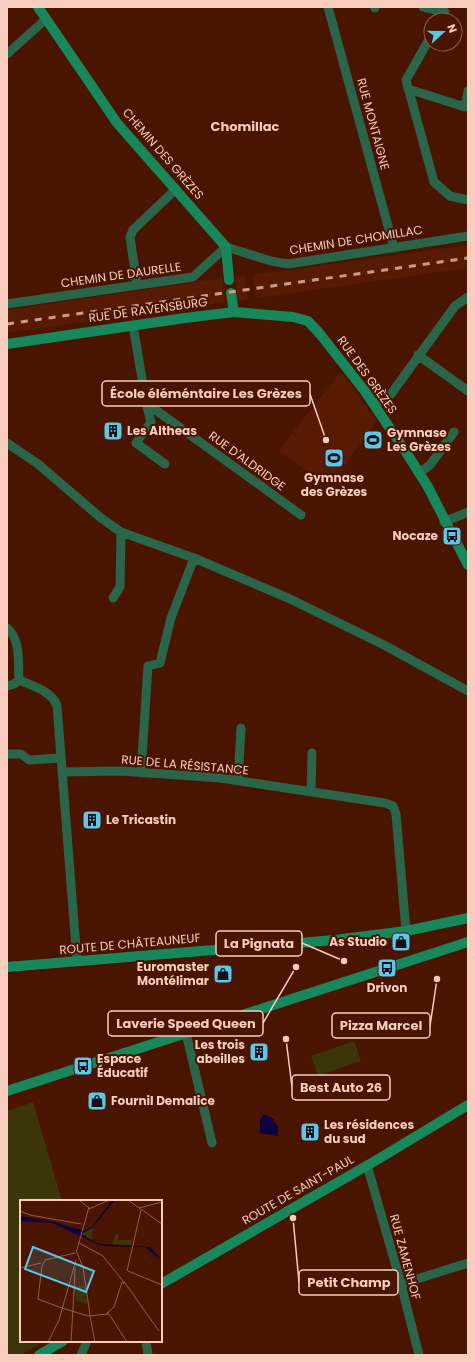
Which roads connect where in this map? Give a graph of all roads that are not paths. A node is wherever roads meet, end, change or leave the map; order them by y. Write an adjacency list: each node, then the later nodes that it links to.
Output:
1 (38, 7): 5 (street, CHEMIN DES GRÈZES)
2 (328, 7): 14 (street, RUE MONTAIGNE)
3 (423, 7): 4 (street)
4 (440, 12)
5 (46, 19): 7 (street); 10 (street, CHEMIN DES GRÈZES)
6 (423, 50): 8 (street)
7 (7, 54)
8 (408, 89): 9 (street); 11 (street)
9 (468, 91)
10 (176, 189): 13 (street, CHEMIN DES GRÈZES); 16 (street)
11 (468, 200)
12 (468, 236): 14 (street, CHEMIN DE CHOMILLAC)
13 (226, 247): 14 (street, CHEMIN DE CHOMILLAC); 15 (street); 16 (street, CHEMIN DE DAURELLE)
14 (394, 248)
15 (229, 280)
16 (137, 284): 19 (street, CHEMIN DE DAURELLE)
17 (231, 293): 20 (street)
18 (468, 297): 24 (street)
19 (7, 304)
20 (234, 312): 21 (street, RUE DE RAVENSBURG); 22 (street, RUE DE RAVENSBURG)
21 (293, 317): 27 (street, RUE DES GRÈZES)
22 (133, 325): 23 (street, RUE DE RAVENSBURG); 26 (street)
23 (7, 344)
24 (418, 355): 25 (street); 27 (street)
25 (468, 391)
26 (146, 403): 30 (street); 33 (street, RUE D'ALDRIDGE)
27 (374, 405): 31 (street, RUE DES GRÈZES)
28 (454, 432): 31 (street)
29 (7, 442): 35 (street)
30 (165, 464)
31 (419, 473): 34 (street, RUE DES GRÈZES)
32 (468, 512): 34 (street)
33 (301, 515)
34 (444, 522): 37 (street, RUE DES GRÈZES)
35 (122, 532): 36 (street); 38 (street)
36 (194, 558): 42 (street); 48 (street)
37 (468, 565)
38 (113, 598)
39 (7, 628): 40 (street)
40 (19, 680): 41 (street); 46 (street)
41 (7, 686)
42 (468, 691)
43 (241, 728): 49 (street)
44 (312, 753): 50 (street)
45 (7, 754): 46 (street)
46 (61, 758): 47 (street)
47 (62, 772): 48 (street, RUE DE LA RÉSISTANCE); 54 (street)
48 (141, 773): 49 (street, RUE DE LA RÉSISTANCE)
49 (238, 781): 50 (street, RUE DE LA RÉSISTANCE)
50 (311, 792): 52 (street, RUE DE LA RÉSISTANCE)
51 (468, 918): 52 (street, ROUTE DE CHÂTEAUNEUF)
52 (406, 931): 54 (street, ROUTE DE CHÂTEAUNEUF)
53 (468, 942): 56 (street)
54 (77, 961): 55 (street, ROUTE DE CHÂTEAUNEUF)
55 (7, 967)
56 (186, 1033): 57 (street); 59 (street)
57 (7, 1091)
58 (468, 1105): 60 (street, ROUTE DE SAINT-PAUL)
59 (212, 1143)
60 (367, 1165): 62 (street, ROUTE DE SAINT-PAUL); 63 (street, RUE ZAMENHOF)
61 (468, 1263): 63 (street)
62 (162, 1283)
63 (401, 1284): 70 (street, RUE ZAMENHOF)
64 (61, 1342): 67 (street)
65 (87, 1342): 68 (street)
66 (146, 1342): 69 (street)
67 (39, 1355)
68 (81, 1355)
69 (148, 1355)
70 (419, 1355)

